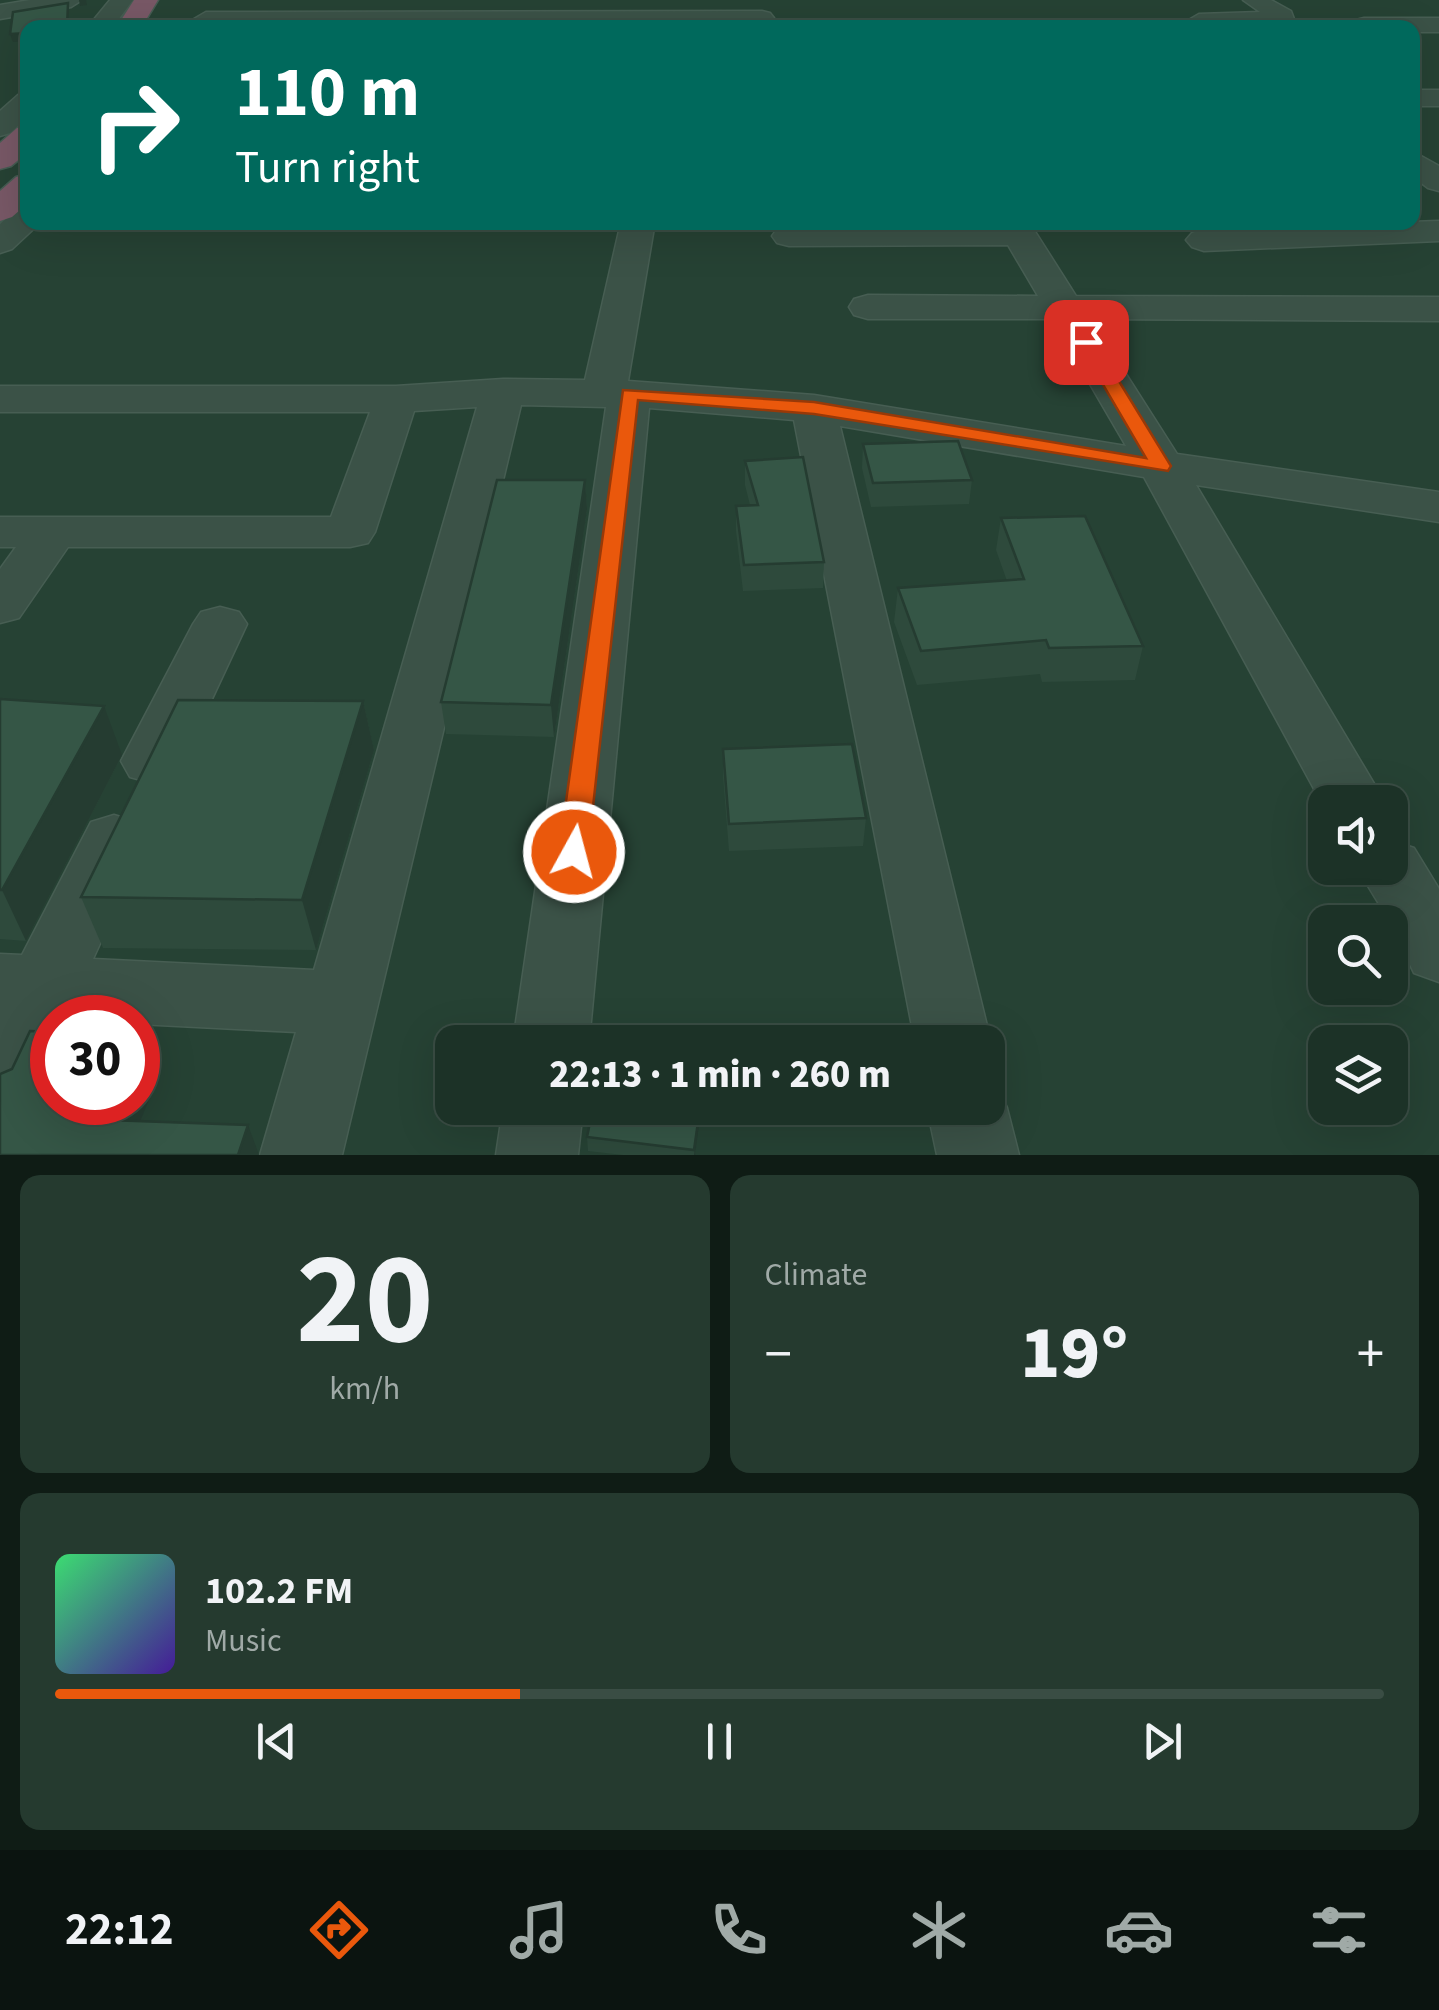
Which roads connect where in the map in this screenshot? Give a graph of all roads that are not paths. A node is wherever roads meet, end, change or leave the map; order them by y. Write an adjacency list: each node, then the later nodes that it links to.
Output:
1 (71, 0): 4 (street)
2 (122, 0): 7 (street)
3 (1254, 0): 8 (street)
4 (0, 12)
5 (207, 16): 6 (street)
6 (762, 18)
7 (106, 20)
8 (1240, 20)
9 (20, 108): 10 (street)
10 (0, 126)
11 (20, 142): 12 (highway)
12 (0, 159)
13 (20, 191): 14 (highway)
14 (0, 210)
15 (20, 224): 24 (street)
16 (637, 230): 30 (street)
17 (958, 230): 23 (street)
18 (1015, 230): 27 (street)
19 (1268, 230): 22 (street)
20 (1406, 230): 21 (street)
21 (1439, 231)
22 (1197, 232): 28 (street)
23 (789, 236)
24 (0, 242)
25 (868, 307): 27 (street)
26 (1439, 309): 28 (street)
27 (1068, 310): 28 (street); 34 (street)
28 (1264, 311)
29 (503, 392): 30 (street); 32 (street); 44 (street)
30 (617, 394): 33 (street); 45 (street)
31 (0, 399): 32 (street)
32 (396, 399): 37 (street)
33 (814, 408): 34 (street); 46 (street)
34 (1161, 466): 35 (street); 40 (street)
35 (1439, 507)
36 (0, 532): 37 (street)
37 (54, 532): 38 (street)
38 (0, 606)
39 (220, 624): 43 (street)
40 (1344, 785)
41 (1401, 885): 42 (street)
42 (1439, 952)
43 (21, 985): 44 (street); 47 (street)
44 (342, 1004): 50 (street)
45 (553, 1025)
46 (949, 1025)
47 (0, 1078)
48 (541, 1125): 51 (street)
49 (972, 1125): 52 (street)
50 (302, 1155)
51 (537, 1155)
52 (978, 1155)

